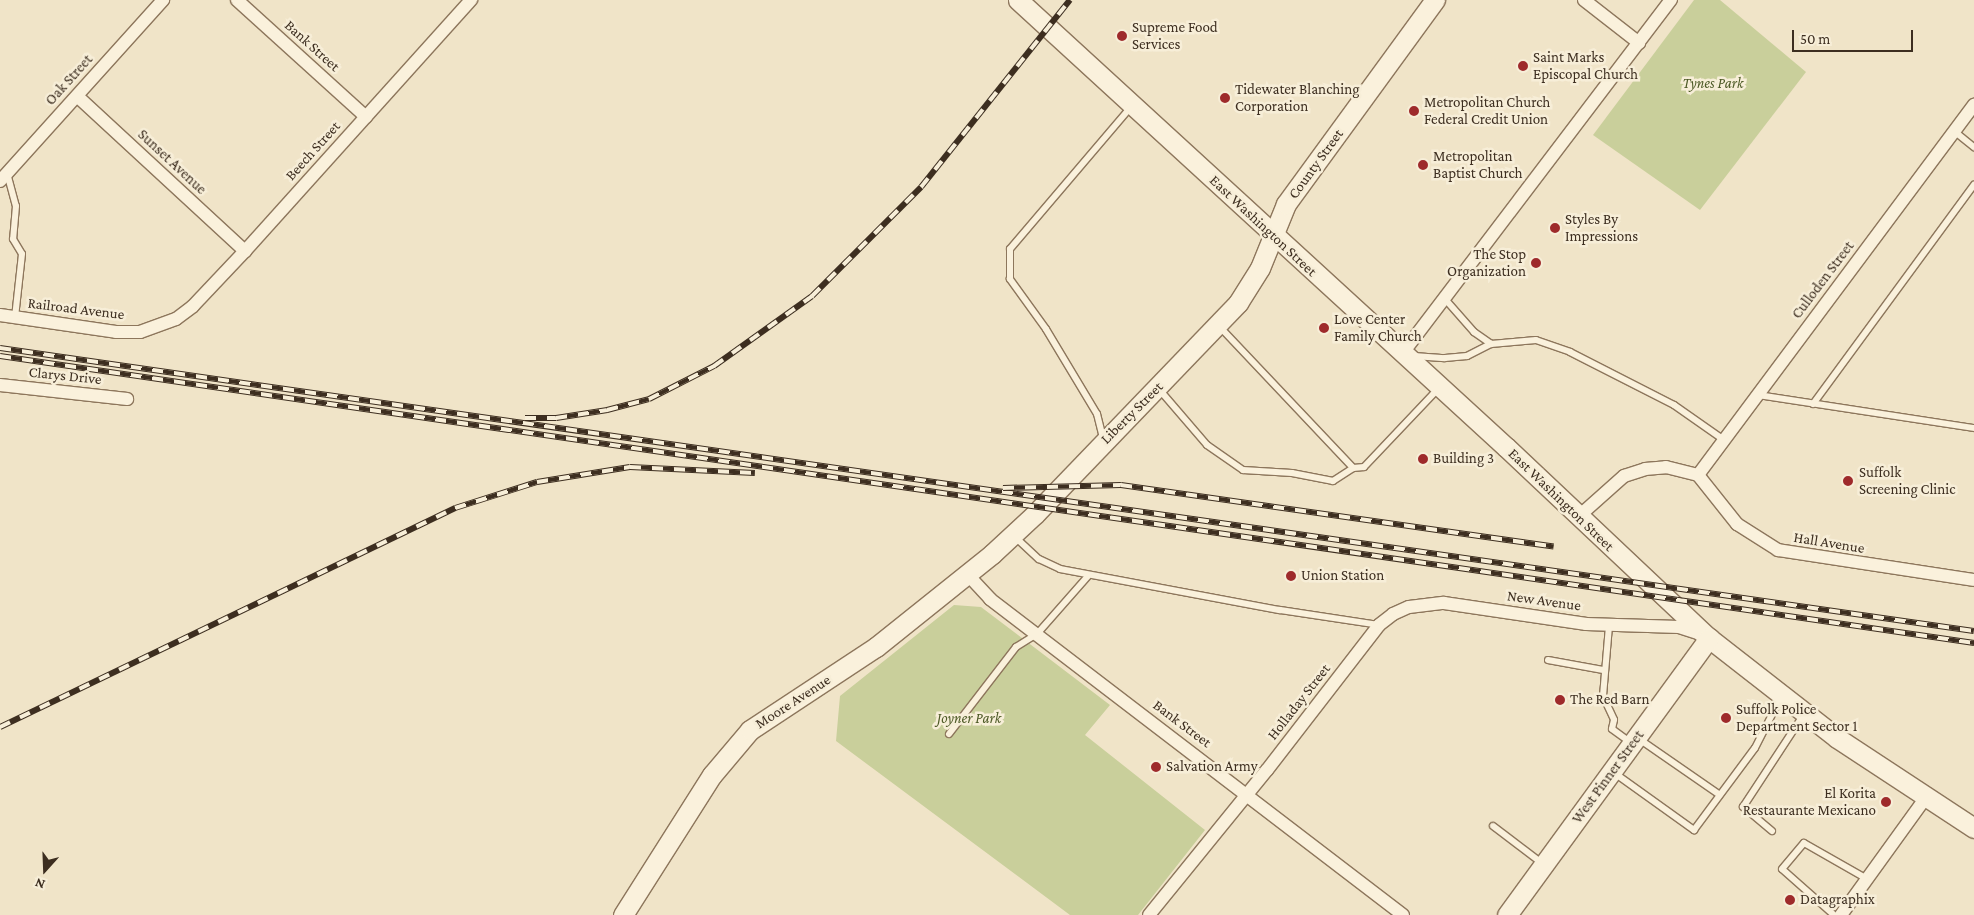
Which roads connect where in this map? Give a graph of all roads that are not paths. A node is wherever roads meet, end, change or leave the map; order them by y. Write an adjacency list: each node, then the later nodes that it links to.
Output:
1 (162, 0): 9 (street, Oak Street)
2 (237, 0): 12 (street, Bank Street)
3 (471, 0): 12 (street, Beech Street)
4 (1018, 0): 11 (main road, East Washington Street)
5 (1435, 0): 17 (main road, County Street)
6 (1584, 0): 8 (street)
7 (1671, 0): 8 (street)
8 (1638, 43): 19 (street)
9 (76, 96): 15 (street, Oak Street); 18 (street, Sunset Avenue)
10 (1974, 105): 13 (street, Culloden Street)
11 (1132, 106): 17 (main road, East Washington Street); 34 (lane)
12 (366, 117): 18 (street, Beech Street)
13 (1954, 131): 14 (lane); 29 (street, Culloden Street)
14 (1974, 147)
15 (4, 177): 21 (lane)
16 (1974, 185): 31 (lane)
17 (1272, 234): 23 (main road, Liberty Street); 25 (main road, East Washington Street)
18 (245, 251): 22 (street, Beech Street)
19 (1444, 299): 24 (lane); 25 (street)
20 (0, 315): 21 (street, Railroad Avenue)
21 (15, 317): 22 (street, Railroad Avenue)
22 (175, 320)
23 (1217, 324): 27 (main road, Liberty Street); 35 (lane)
24 (1491, 344): 25 (lane); 33 (lane)
25 (1402, 354): 28 (main road, East Washington Street)
26 (0, 385): 30 (street, Clarys Drive)
27 (1158, 388): 34 (main road, Liberty Street); 35 (lane)
28 (1439, 388): 35 (lane); 37 (main road, East Washington Street)
29 (1757, 395): 31 (lane); 33 (street, Culloden Street)
30 (127, 399)
31 (1812, 404): 32 (lane)
32 (1974, 428)
33 (1724, 440): 36 (street, Culloden Street)
34 (1104, 442): 38 (main road, Liberty Street)
35 (1353, 468)
36 (1698, 475): 37 (street); 41 (street, Hall Avenue)
37 (1578, 518): 45 (main road, East Washington Street)
38 (1013, 535): 39 (main road, Liberty Street); 40 (lane)
39 (968, 575): 44 (street, Bank Street); 61 (main road, Moore Avenue)
40 (1088, 576): 42 (lane); 44 (lane)
41 (1974, 580)
42 (1379, 625): 43 (street, New Avenue); 53 (street, Holladay Street)
43 (1609, 626): 45 (street, New Avenue); 47 (lane)
44 (1037, 634): 50 (lane); 53 (street, Bank Street)
45 (1709, 638): 48 (main road, East Washington Street); 51 (main road, West Pinner Street)
46 (1548, 660): 47 (lane)
47 (1603, 670): 51 (lane)
48 (1781, 696): 49 (main road, East Washington Street); 54 (lane)
49 (1805, 713): 55 (main road, East Washington Street); 58 (lane)
50 (949, 734)
51 (1635, 741): 52 (main road, West Pinner Street); 54 (lane)
52 (1612, 772): 54 (lane); 59 (main road, West Pinner Street)
53 (1247, 794): 62 (street, Holladay Street); 63 (street, Bank Street)
54 (1720, 795)
55 (1926, 797): 57 (main road, East Washington Street); 60 (street)
56 (1493, 826): 59 (lane)
57 (1974, 828)
58 (1772, 831)
59 (1544, 865): 64 (main road, West Pinner Street)
60 (1867, 879): 65 (lane); 66 (street)
61 (623, 915)
62 (1149, 915)
63 (1403, 915)
64 (1508, 915)
65 (1834, 915)
66 (1841, 915)

